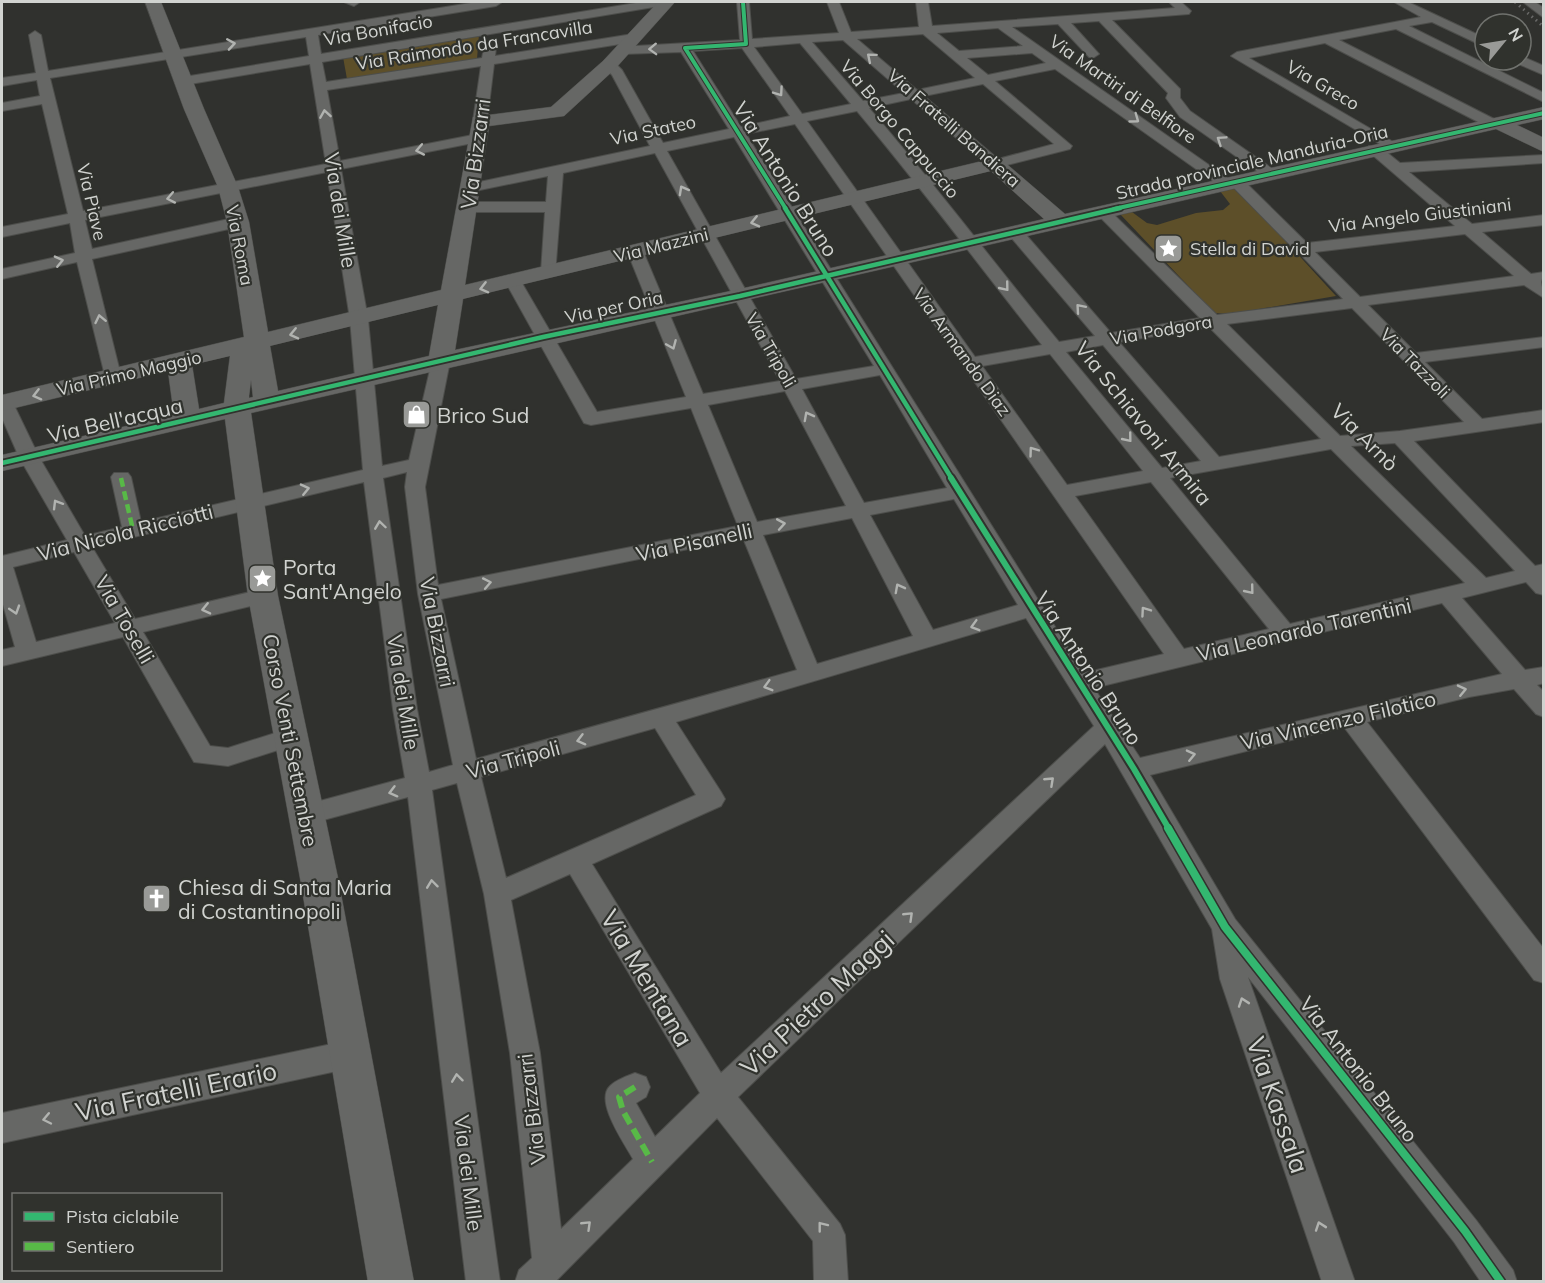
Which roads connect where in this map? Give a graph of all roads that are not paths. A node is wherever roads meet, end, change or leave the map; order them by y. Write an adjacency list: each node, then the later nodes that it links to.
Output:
1 (153, 2): 31 (street, Via Roma)
2 (350, 2): 3 (street)
3 (354, 2)
4 (496, 2): 19 (street, Via Bizzarri); 21 (street)
5 (660, 2): 19 (street, Via Bonifacio)
6 (667, 2): 27 (street)
7 (743, 2): 28 (street)
8 (833, 2): 23 (street)
9 (922, 2): 20 (street)
10 (1175, 2): 14 (street, Via Raimondo da Francavilla)
11 (1400, 2): 15 (street)
12 (1529, 2): 13 (street)
13 (1544, 15)
14 (1103, 18): 16 (street, Via Raimondo da Francavilla); 61 (street, one-way to 14)
15 (1434, 18): 18 (street); 24 (street)
16 (1062, 21): 17 (street, Via Raimondo da Francavilla); 32 (street)
17 (1001, 25): 20 (street, Via Raimondo da Francavilla); 30 (street, Via Martiri di Belfiore)
18 (1397, 25): 26 (street); 44 (street)
19 (493, 30): 34 (street, Via Bonifacio); 35 (street, Via Bizzarri)
20 (927, 30): 23 (street, Via Raimondo da Francavilla); 33 (street)
21 (311, 32): 31 (street, one-way to 21); 34 (street, Via dei Mille)
22 (35, 35): 38 (street, Via Piave)
23 (846, 36): 25 (street, Via Raimondo da Francavilla); 43 (street, Via Fratelli Bandiera, one-way to 23)
24 (1473, 37)
25 (803, 39): 28 (street, Via Raimondo da Francavilla); 46 (street, Via Borgo Cappuccio)
26 (1327, 39): 50 (street); 55 (street, Via Greco)
27 (628, 44): 29 (street, Via Raimondo da Francavilla, one-way to 27); 35 (street, Via Raimondo da Francavilla); 37 (street)
28 (746, 44): 29 (street, Via Raimondo da Francavilla); 49 (street, Via Armando Diaz, one-way to 49)
29 (684, 48): 52 (street, Via Antonio Bruno)
30 (1034, 49): 33 (street); 36 (street, Via Martiri di Belfiore)
31 (173, 54): 38 (street); 40 (street, Via Roma)
32 (1093, 54)
33 (957, 55): 39 (street)
34 (315, 59): 40 (street); 42 (street, Via dei Mille)
35 (488, 60): 42 (street, Via Raimondo da Francavilla); 51 (street, Via Bizzarri)
36 (1059, 64): 39 (street, Via Stateo); 63 (street, Via Martiri di Belfiore, one-way to 63)
37 (609, 65): 51 (street); 54 (street, Via Tripoli)
38 (42, 75): 41 (street); 45 (street, Via Piave)
39 (985, 79): 43 (street, Via Stateo); 57 (street, Via Mazzini)
40 (184, 81): 64 (street, Via Roma)
41 (2, 82)
42 (320, 87): 58 (street, Via dei Mille, one-way to 42)
43 (915, 94): 46 (street, Via Stateo); 57 (street, Via Fratelli Bandiera)
44 (1544, 98)
45 (47, 99): 47 (street); 70 (street, Via Piave)
46 (858, 106): 49 (street, Via Stateo); 62 (street, Via Borgo Cappuccio)
47 (2, 107)
48 (1544, 113): 50 (street, Strada provinciale Manduria-Oria)
49 (797, 118): 52 (street, Via Stateo); 66 (street, Via Armando Diaz)
50 (1496, 123): 53 (street); 55 (street, Strada provinciale Manduria-Oria)
51 (479, 130): 58 (street, one-way to 58); 65 (street, Via Bizzarri)
52 (735, 131): 54 (street, Via Stateo); 69 (street, Via Antonio Bruno)
53 (1544, 146)
54 (659, 147): 60 (street, Via Stateo); 77 (street, Via Tripoli, one-way to 54)
55 (1382, 147): 59 (street, Via Greco); 61 (street, Strada provinciale Manduria-Oria)
56 (1544, 159): 59 (street)
57 (995, 164): 62 (street, Via Mazzini); 73 (street, Via Fratelli Bandiera)
58 (333, 166): 64 (street); 93 (street, Via dei Mille)
59 (1396, 168): 74 (street, Via Greco)
60 (556, 170): 65 (street, Via Stateo); 67 (street)
61 (1269, 172): 63 (street, Strada provinciale Manduria-Oria)
62 (924, 181): 66 (street, Via Mazzini); 78 (street, Via Borgo Cappuccio)
63 (1230, 182): 68 (street, Strada provinciale Manduria-Oria); 79 (street, Via Martiri di Belfiore)
64 (228, 187): 70 (street, one-way to 70); 72 (street, Via Roma)
65 (469, 197): 67 (street); 89 (street, Via Bizzarri)
66 (854, 198): 69 (street, Via Mazzini); 82 (street, Via Armando Diaz)
67 (554, 207): 83 (street)
68 (1103, 212): 73 (street, Strada provinciale Manduria-Oria); 94 (street, Via Arnò)
69 (787, 214): 77 (street, Via Mazzini, one-way to 77); 85 (street, Via Antonio Bruno)
70 (76, 217): 75 (street); 81 (street, Via Piave)
71 (1544, 220): 74 (street, Via Angelo Giustiniani)
72 (238, 222): 81 (street); 97 (street, Via Roma)
73 (1061, 222): 76 (street, Strada provinciale Manduria-Oria)
74 (1469, 229): 79 (street, Via Angelo Giustiniani); 86 (street, Via Greco)
75 (2, 232)
76 (1015, 232): 78 (street, Strada provinciale Manduria-Oria); 96 (street, one-way to 76)
77 (707, 234): 80 (street, Via Mazzini); 90 (street, Via Tripoli)
78 (968, 242): 82 (street, Via per Oria); 99 (street, Via Schiavoni Armira, one-way to 99)
79 (1300, 249): 91 (street, Via Tazzoli)
80 (635, 251): 83 (street, Via Mazzini); 92 (street)
81 (83, 254): 84 (street, one-way to 81); 105 (street, Via Piave, one-way to 81)
82 (895, 259): 85 (street, Via per Oria); 103 (street, Via Armando Diaz)
83 (549, 272): 87 (street, Via Mazzini)
84 (2, 274)
85 (828, 276): 90 (street, Via per Oria); 104 (street, Via Antonio Bruno)
86 (1535, 278): 88 (street, Via Greco); 91 (street, Via Podgora)
87 (513, 281): 89 (street, Via Mazzini, one-way to 89); 95 (street)
88 (1544, 293)
89 (453, 296): 93 (street, Via Mazzini); 102 (street, Via Bizzarri)
90 (740, 296): 92 (street, Via per Oria); 107 (street, Via Tripoli)
91 (1352, 300): 94 (street, Via Podgora); 100 (street, Via Tazzoli)
92 (658, 313): 95 (street, Via per Oria); 108 (street, one-way to 108)
93 (359, 319): 97 (street, Via Mazzini, one-way to 97); 106 (street, Via dei Mille)
94 (1214, 321): 96 (street, Via Podgora); 115 (street, Via Arnò)
95 (543, 337): 102 (street, Via per Oria); 108 (street)
96 (1107, 339): 99 (street, Via Podgora); 119 (street)
97 (257, 342): 101 (street, Via Primo Maggio); 110 (street, Via Roma); 110 (street)
98 (1544, 342): 100 (street)
99 (1054, 348): 103 (street, Via Podgora); 121 (street, Via Schiavoni Armira, one-way to 121)
100 (1411, 359): 113 (street, Via Tazzoli)
101 (179, 361): 105 (street, Via Primo Maggio); 112 (street)
102 (441, 361): 106 (street, Via per Oria); 118 (street, Via Bizzarri)
103 (969, 363): 124 (street, Via Armando Diaz, one-way to 103)
104 (885, 369): 107 (street); 123 (street, Via Antonio Bruno)
105 (112, 376): 109 (street, Via Primo Maggio, one-way to 109)
106 (365, 380): 110 (street, Via per Oria); 120 (street, Via dei Mille)
107 (791, 385): 108 (street); 126 (street, Via Tripoli, one-way to 107)
108 (695, 401): 128 (street)
109 (3, 403): 116 (street, Via Toselli)
110 (251, 406): 112 (street, Via Bell'acqua); 125 (street, Corso Venti Settembre)
111 (1544, 416): 113 (street)
112 (188, 421): 116 (street, Via Bell'acqua)
113 (1477, 425): 114 (street)
114 (1400, 437): 115 (street); 132 (street)
115 (1335, 442): 119 (street); 133 (street, Via Arnò)
116 (29, 456): 117 (street, Via Bell'acqua); 129 (street, Via Toselli, one-way to 116)
117 (2, 463)
118 (418, 464): 120 (street, Via Nicola Ricciotti); 134 (street, Via Bizzarri)
119 (1214, 464): 121 (street)
120 (373, 474): 125 (street, Via Nicola Ricciotti, one-way to 120); 155 (street, Via dei Mille, one-way to 120)
121 (1158, 475): 124 (street); 139 (street, Via Schiavoni Armira, one-way to 139)
122 (121, 477): 127 (street)
123 (960, 492): 126 (street, Via Pisanelli); 137 (street, Via Antonio Bruno)
124 (1062, 492): 143 (street, Via Armando Diaz, one-way to 124)
125 (248, 502): 127 (street, Via Nicola Ricciotti); 135 (street, Corso Venti Settembre)
126 (858, 510): 128 (street, Via Pisanelli, one-way to 126); 140 (street, Via Tripoli, one-way to 126)
127 (133, 530): 129 (street, Via Nicola Ricciotti)
128 (751, 530): 134 (street, Via Pisanelli, one-way to 128); 144 (street)
129 (80, 543): 130 (street, Via Nicola Ricciotti); 138 (street, Via Toselli)
130 (2, 562)
131 (2, 567): 141 (street, one-way to 141)
132 (1539, 577): 133 (street, Via Leonardo Tarentini)
133 (1482, 587): 136 (street, Via Leonardo Tarentini)
134 (429, 594): 154 (street, Via Bizzarri)
135 (263, 596): 138 (street, one-way to 138); 152 (street, Corso Venti Settembre)
136 (1448, 596): 139 (street, Via Leonardo Tarentini); 146 (street)
137 (1031, 609): 140 (street, Via Tripoli, one-way to 140); 147 (street, Via Antonio Bruno)
138 (130, 627): 141 (street); 152 (street, Via Toselli)
139 (1284, 632): 143 (street, Via Leonardo Tarentini)
140 (927, 640): 144 (street, Via Tripoli)
141 (28, 652): 142 (street)
142 (2, 658)
143 (1179, 658): 147 (street, Via Leonardo Tarentini)
144 (810, 674): 150 (street, Via Tripoli, one-way to 150)
145 (1544, 675): 146 (street, Via Vincenzo Filotico)
146 (1519, 679): 148 (street); 149 (street, Via Vincenzo Filotico, one-way to 146)
147 (1079, 683): 151 (street, Via Antonio Bruno)
148 (1544, 708)
149 (1350, 717): 153 (street, Via Vincenzo Filotico, one-way to 149); 160 (street)
150 (661, 718): 154 (street, Via Tripoli, one-way to 154); 157 (street)
151 (1107, 728): 153 (street, Via Antonio Bruno); 163 (street, Via Pietro Maggi, one-way to 151)
152 (291, 737): 156 (street, Corso Venti Settembre)
153 (1134, 769): 159 (street, Via Antonio Bruno)
154 (467, 772): 155 (street, Via Tripoli); 158 (street, Via Bizzarri)
155 (419, 784): 156 (street, Via Tripoli, one-way to 156); 168 (street, Via dei Mille, one-way to 155)
156 (305, 815): 161 (street, Corso Venti Settembre)
157 (576, 861): 158 (street); 163 (street, Via Mentana)
158 (497, 894): 166 (street, Via Bizzarri)
159 (1224, 927): 170 (street, Via Kassala, one-way to 159); 171 (street, Via Antonio Bruno)
160 (1544, 972)
161 (351, 1054): 164 (street, Via Fratelli Erario, one-way to 164); 167 (street, Corso Venti Settembre)
162 (635, 1087): 165 (street)
163 (718, 1096): 165 (street, Via Pietro Maggi); 169 (street, Via Mentana, one-way to 163)
164 (2, 1128)
165 (652, 1162): 166 (street, Via Pietro Maggi, one-way to 165)
166 (540, 1272)
167 (391, 1281)
168 (483, 1281)
169 (831, 1281)
170 (1339, 1281)
171 (1501, 1281)

